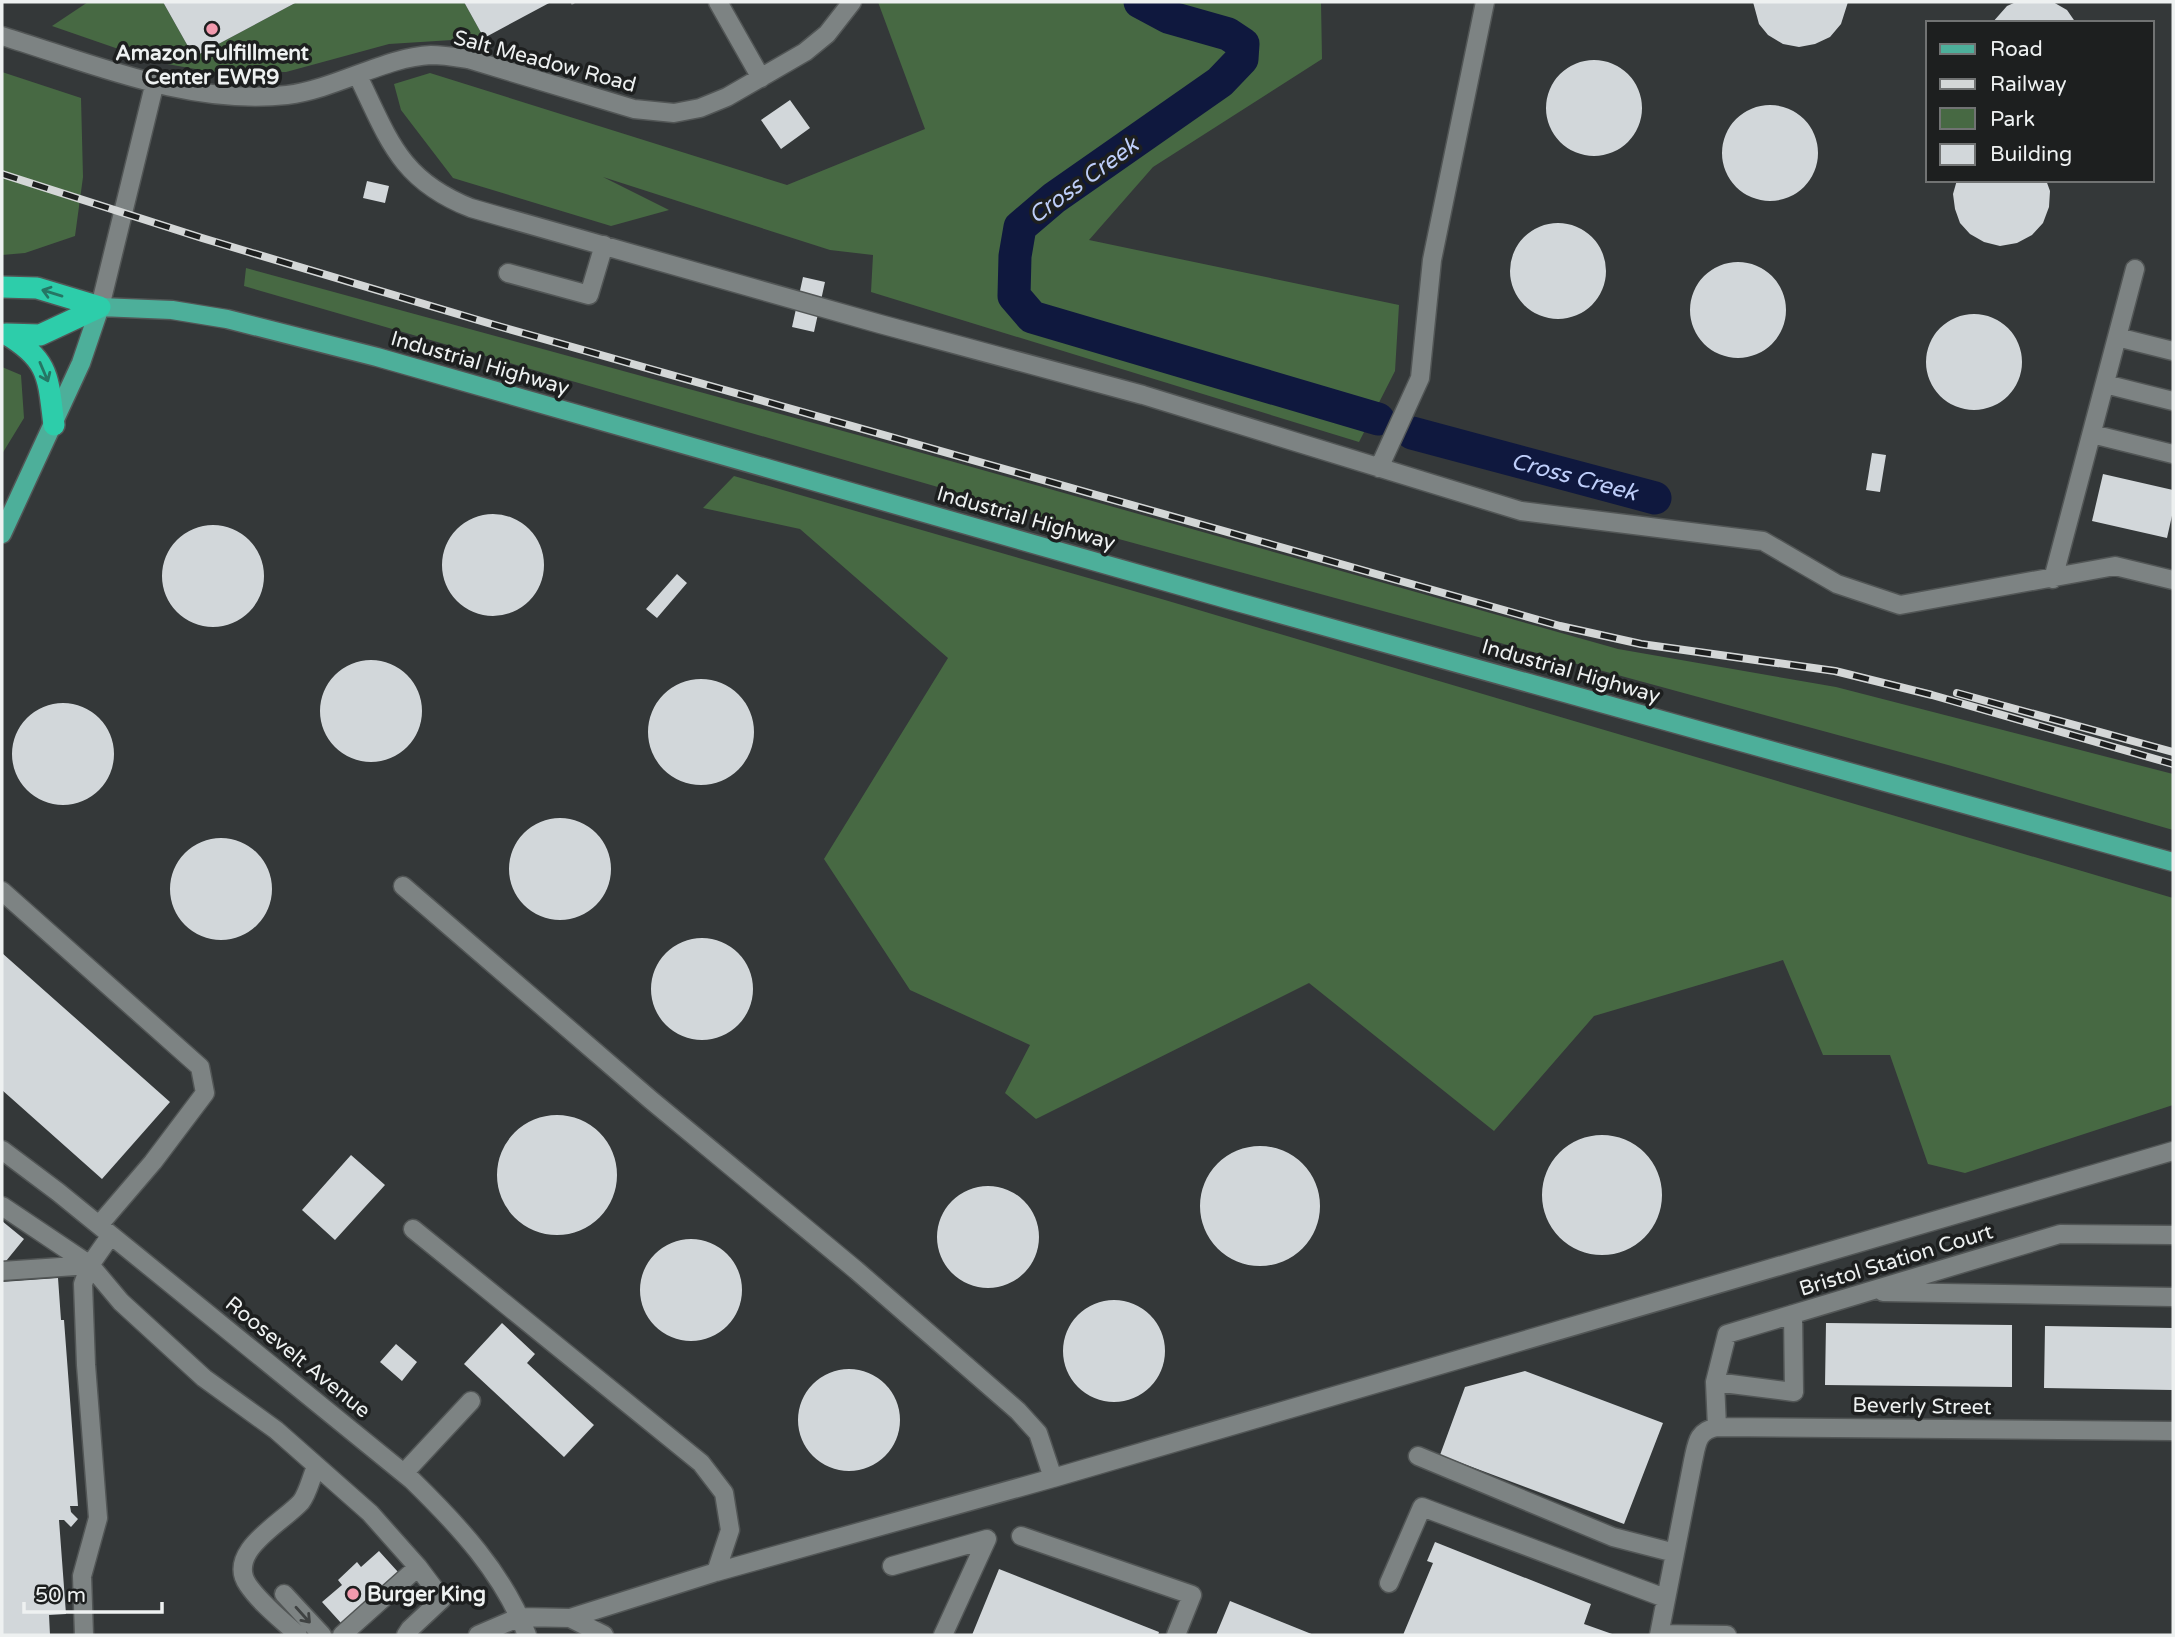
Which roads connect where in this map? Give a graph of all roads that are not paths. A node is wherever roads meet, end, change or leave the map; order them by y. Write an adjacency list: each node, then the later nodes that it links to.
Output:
1 (852, 2): 6 (street, Salt Meadow Road)
2 (1485, 2): 21 (street)
3 (720, 6): 6 (street)
4 (2, 36): 7 (street, Salt Meadow Road)
5 (358, 76): 6 (street, Salt Meadow Road); 7 (street, Salt Meadow Road); 8 (street)
6 (761, 78)
7 (155, 82): 12 (street)
8 (604, 245): 10 (street); 21 (street)
9 (2136, 269): 14 (street)
10 (508, 273)
11 (2, 287): 12 (highway, one-way to 11)
12 (100, 307): 13 (highway); 18 (main road); 25 (main road, Industrial Highway)
13 (4, 334): 18 (highway, one-way to 18)
14 (2118, 337): 15 (street); 16 (street)
15 (2173, 351)
16 (2105, 384): 17 (street); 19 (street)
17 (2173, 401)
18 (54, 425): 22 (main road)
19 (2092, 434): 20 (street); 23 (street)
20 (2173, 454)
21 (1380, 468): 23 (street)
22 (2, 534)
23 (2053, 579): 24 (street)
24 (2173, 580)
25 (2173, 862)
26 (404, 886): 46 (street)
27 (2, 891): 32 (street)
28 (2, 1150): 32 (street, Roosevelt Avenue)
29 (2173, 1151): 46 (street)
30 (2, 1206): 34 (street)
31 (413, 1229): 51 (street)
32 (105, 1230): 34 (street); 45 (street, Roosevelt Avenue)
33 (2173, 1235): 36 (street, Bristol Station Court)
34 (90, 1265): 35 (street); 44 (street); 57 (street)
35 (2, 1272)
36 (1866, 1292): 37 (street); 38 (street, Bristol Station Court)
37 (2173, 1297)
38 (1793, 1314): 39 (street, Bristol Station Court); 39 (street)
39 (1715, 1386): 41 (street, Bristol Station Court)
40 (471, 1401): 45 (street)
41 (1717, 1427): 42 (street, Beverly Street); 48 (street)
42 (2173, 1431)
43 (1418, 1456): 48 (street)
44 (316, 1467): 50 (street); 58 (street)
45 (404, 1473): 55 (street, Roosevelt Avenue)
46 (1053, 1478): 51 (street)
47 (1021, 1536): 66 (street)
48 (1675, 1553): 54 (street)
49 (892, 1566): 65 (street)
50 (418, 1567): 60 (street); 61 (street)
51 (716, 1572): 56 (street)
52 (1389, 1583): 54 (street)
53 (284, 1594): 59 (street, one-way to 59)
54 (1665, 1598): 67 (street)
55 (520, 1617): 56 (street); 62 (street); 63 (street, Roosevelt Avenue)
56 (570, 1618): 64 (street)
57 (84, 1635)
58 (298, 1635)
59 (322, 1635)
60 (342, 1635)
61 (406, 1635)
62 (478, 1635)
63 (527, 1635)
64 (604, 1635)
65 (943, 1635)
66 (1176, 1635)
67 (1659, 1635): 68 (street)
68 (1727, 1635)

